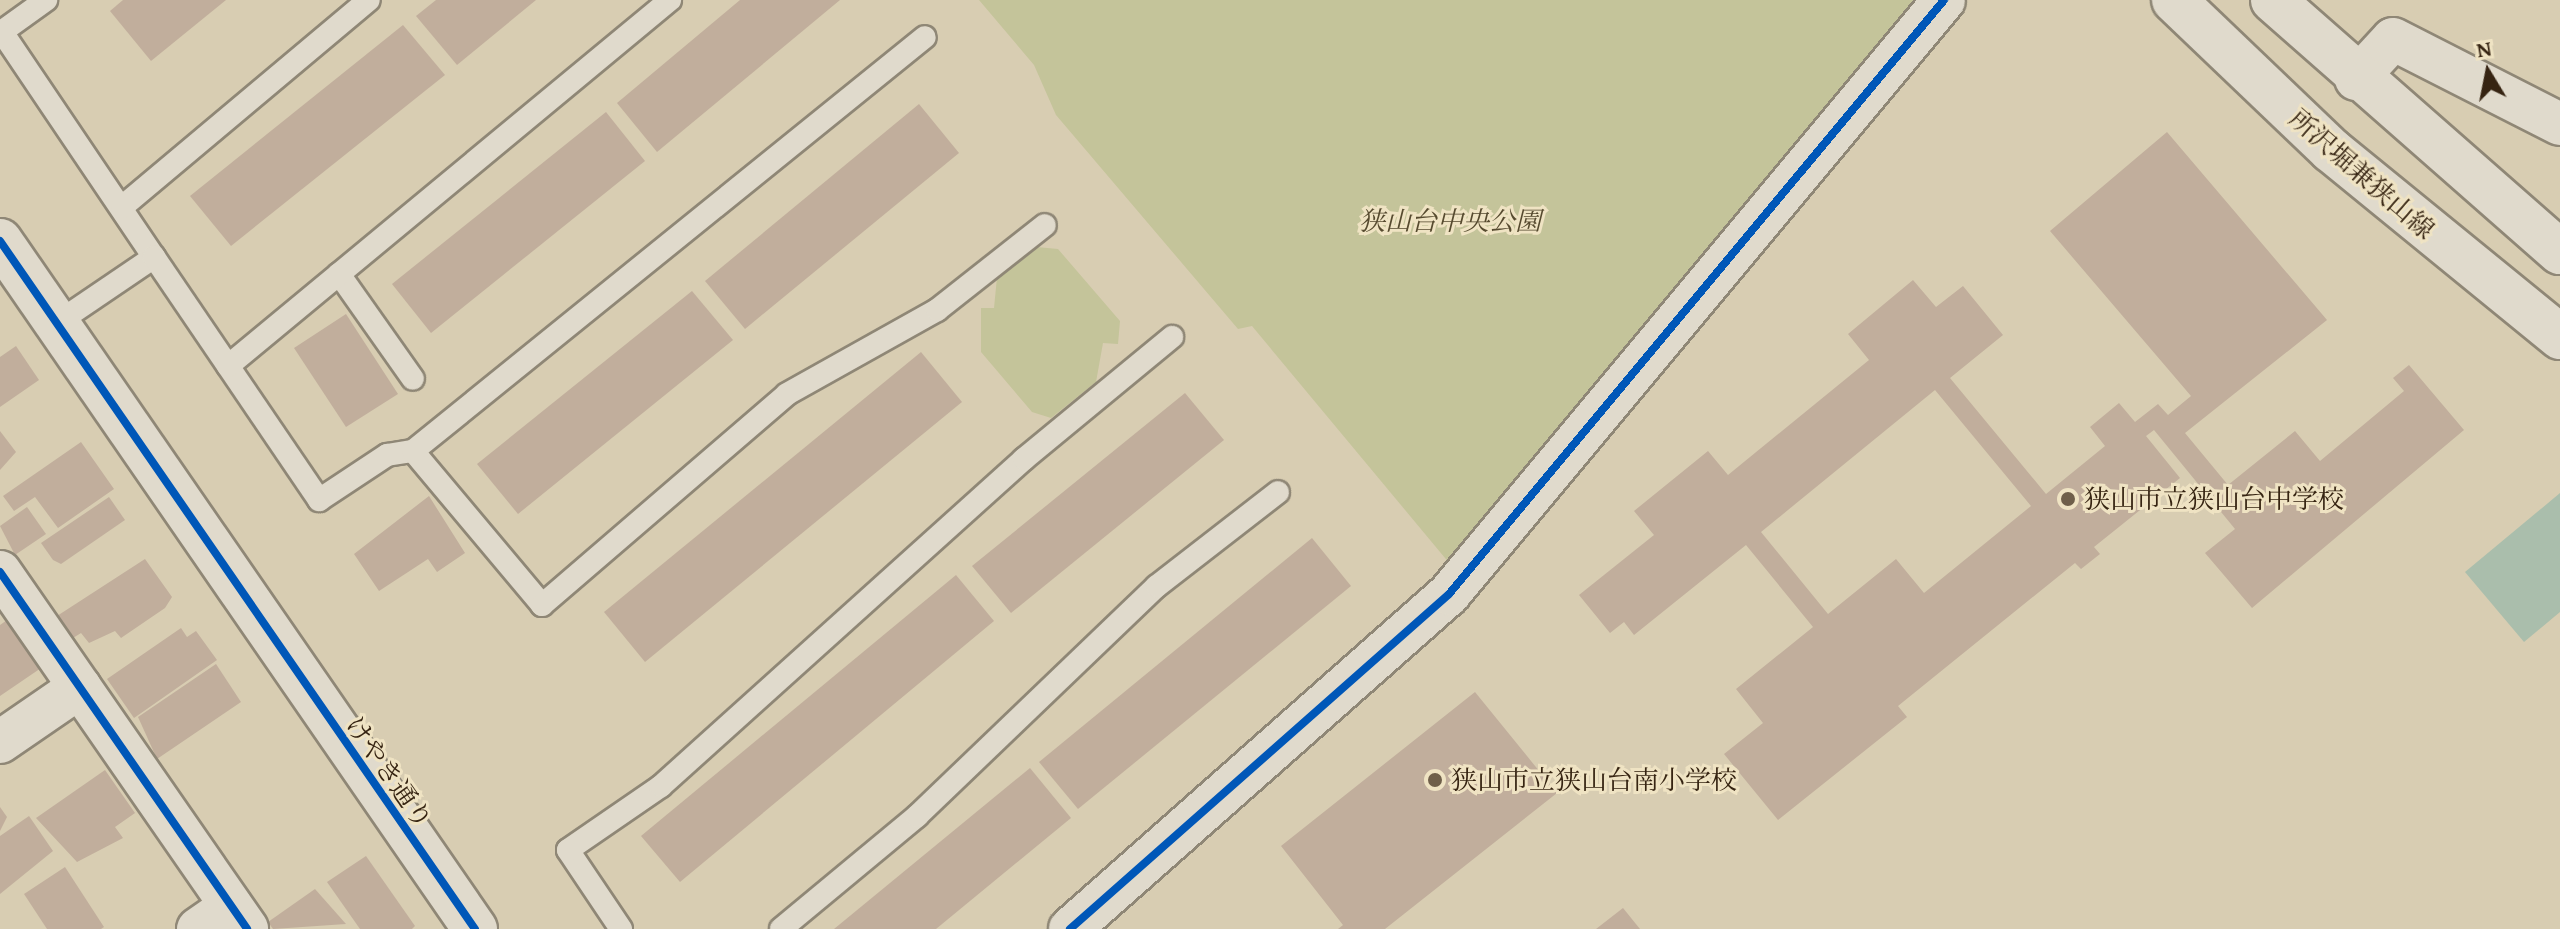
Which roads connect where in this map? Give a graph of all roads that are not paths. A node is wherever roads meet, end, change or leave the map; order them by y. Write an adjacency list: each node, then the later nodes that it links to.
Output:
1 (46, 0): 7 (lane)
2 (369, 0): 11 (lane)
3 (670, 0): 16 (lane)
4 (1944, 0): 31 (street)
5 (2174, 0): 19 (main road, 所沢堀兼狭山線)
6 (2273, 0): 9 (main road)
7 (1, 32): 11 (lane)
8 (925, 37): 22 (lane)
9 (2356, 79): 10 (street); 14 (main road)
10 (2560, 124)
11 (122, 207): 15 (lane)
12 (1045, 225): 22 (lane)
13 (0, 241): 17 (main road, けやき通り)
14 (2560, 252)
15 (154, 257): 17 (lane); 20 (lane)
16 (339, 274): 20 (lane); 21 (lane)
17 (54, 325): 28 (main road, けやき通り)
18 (1172, 337): 29 (lane)
19 (2560, 337)
20 (228, 366): 22 (lane)
21 (413, 379)
22 (413, 451)
23 (1278, 492): 30 (lane)
24 (0, 572): 25 (street)
25 (80, 687): 26 (street); 27 (street)
26 (0, 742)
27 (226, 921)
28 (475, 929)
29 (621, 929)
30 (781, 929)
31 (1070, 929)

